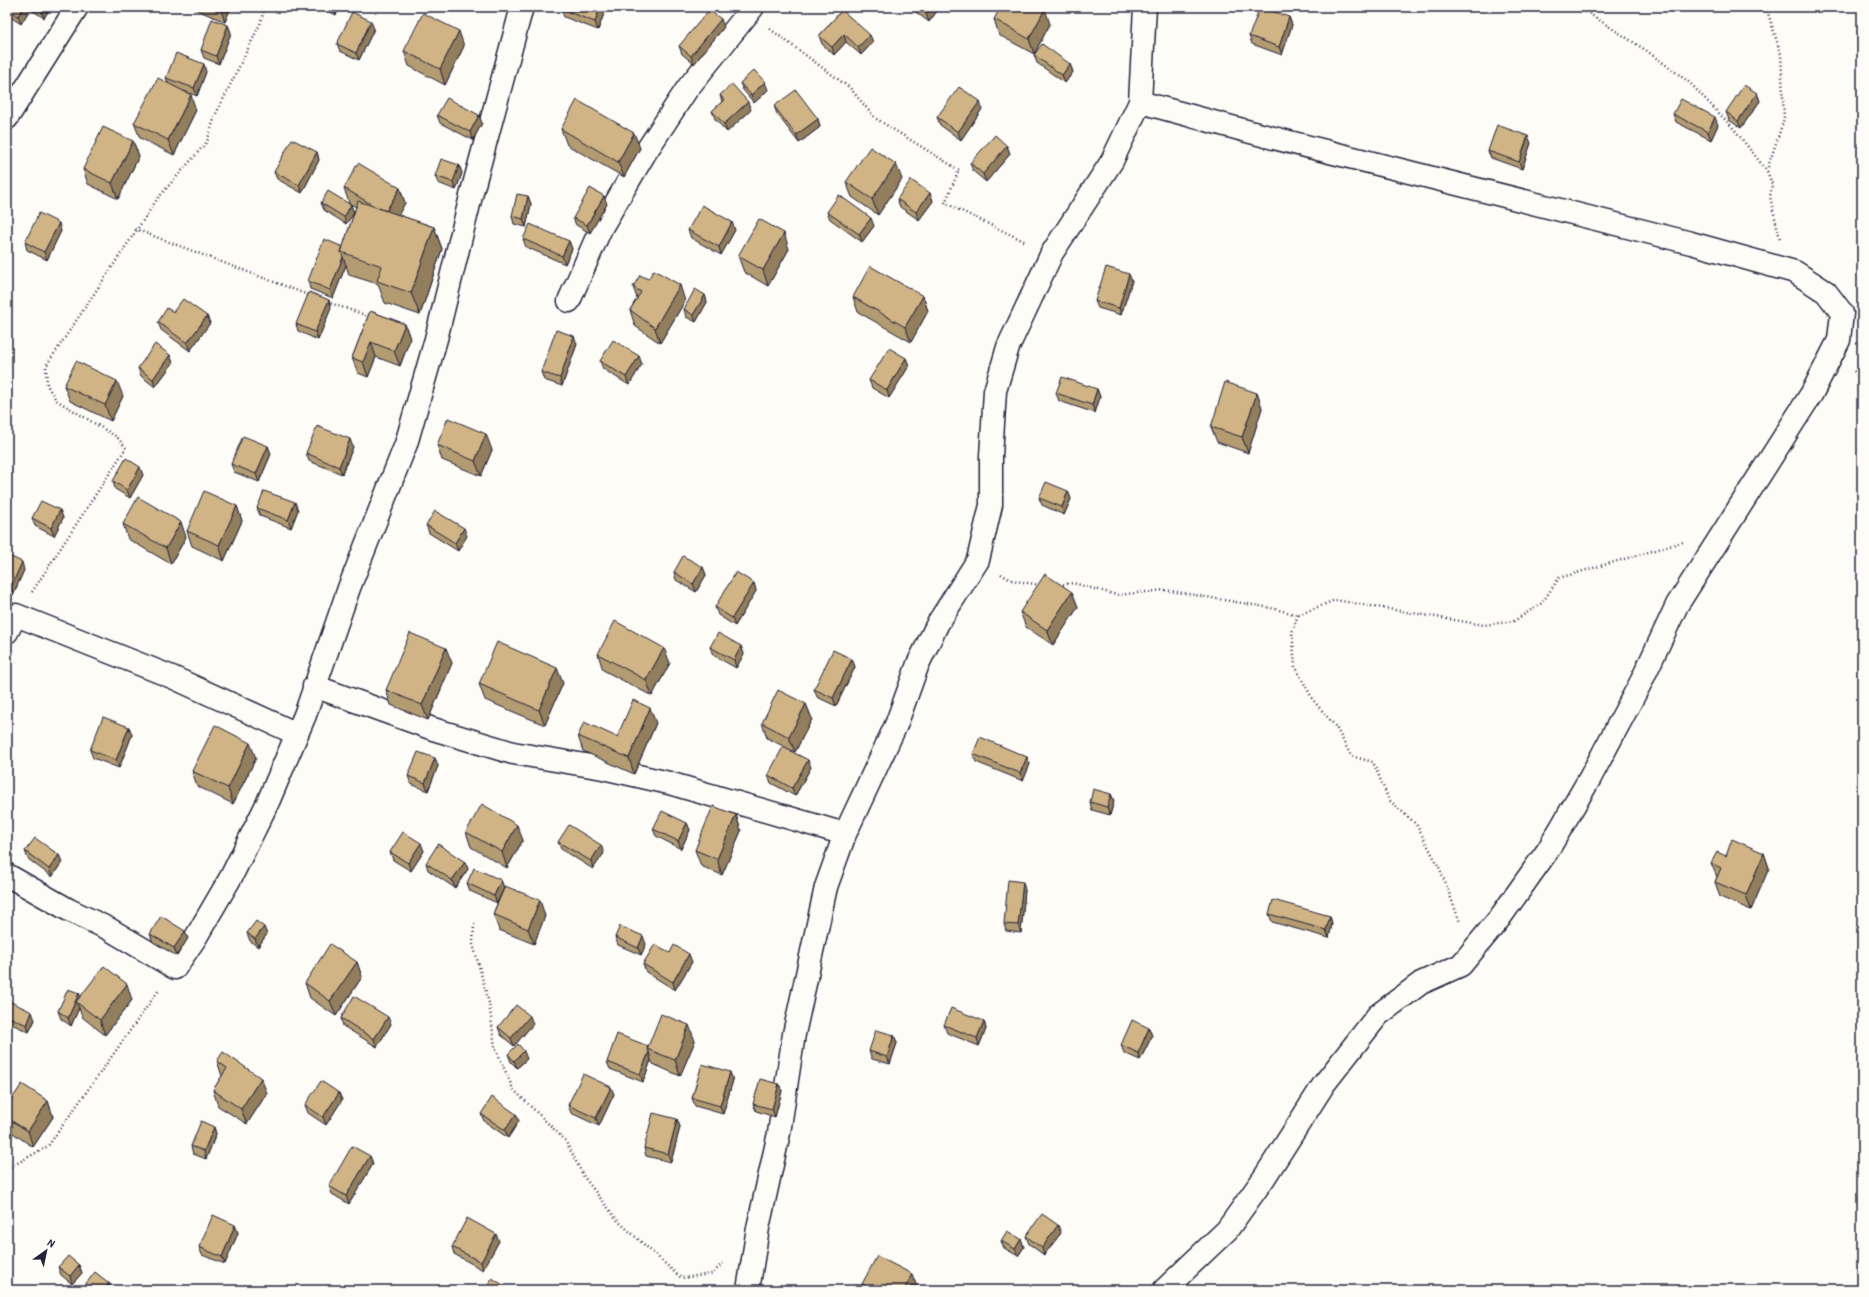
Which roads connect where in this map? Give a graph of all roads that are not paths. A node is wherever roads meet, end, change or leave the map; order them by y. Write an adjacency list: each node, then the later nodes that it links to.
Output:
1 (77, 7): 6 (street)
2 (522, 7): 9 (street)
3 (1146, 7): 5 (street)
4 (748, 9): 7 (street)
5 (1140, 102): 11 (street); 14 (street)
6 (7, 118)
7 (569, 302)
8 (12, 624): 10 (street)
9 (314, 686): 10 (street); 11 (street)
10 (297, 734): 12 (street)
11 (845, 834): 13 (street)
12 (7, 875)
13 (748, 1290)
14 (1164, 1290)

